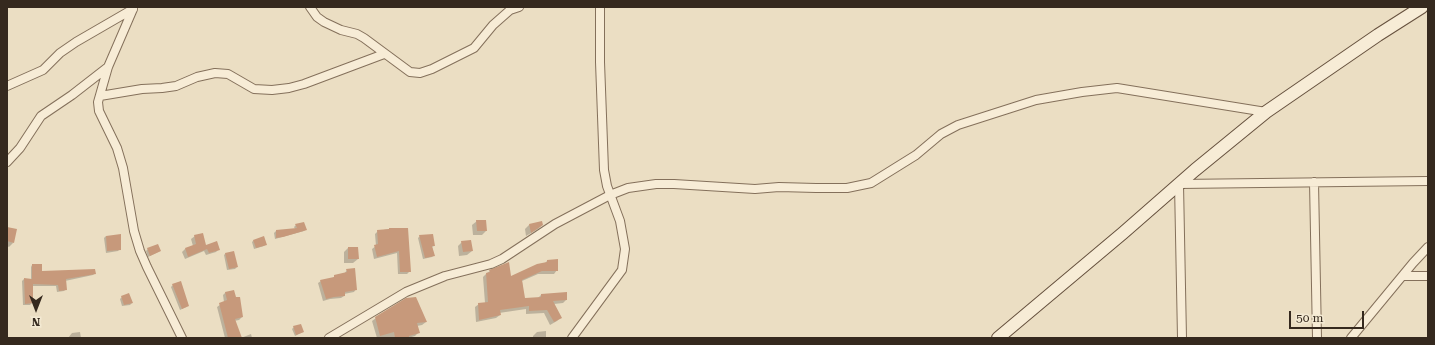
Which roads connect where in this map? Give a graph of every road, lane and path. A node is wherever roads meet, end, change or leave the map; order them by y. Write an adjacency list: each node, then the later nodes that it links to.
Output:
1 (310, 7): 6 (street)
2 (519, 7): 6 (street)
3 (600, 7): 15 (street)
4 (1422, 7): 10 (main road)
5 (134, 8): 7 (street); 8 (street)
6 (384, 54): 9 (street)
7 (108, 67): 9 (street); 11 (street)
8 (7, 86)
9 (100, 96): 19 (street)
10 (1266, 112): 14 (main road); 15 (street)
11 (7, 162)
12 (1428, 181): 13 (street)
13 (1314, 182): 14 (street); 24 (street)
14 (1179, 184): 22 (main road); 23 (street)
15 (610, 195): 20 (street); 21 (street)
16 (1428, 247): 17 (street)
17 (1403, 276): 18 (street); 25 (street)
18 (1428, 276)
19 (182, 338)
20 (329, 338)
21 (572, 338)
22 (998, 338)
23 (1182, 338)
24 (1317, 338)
25 (1351, 338)

